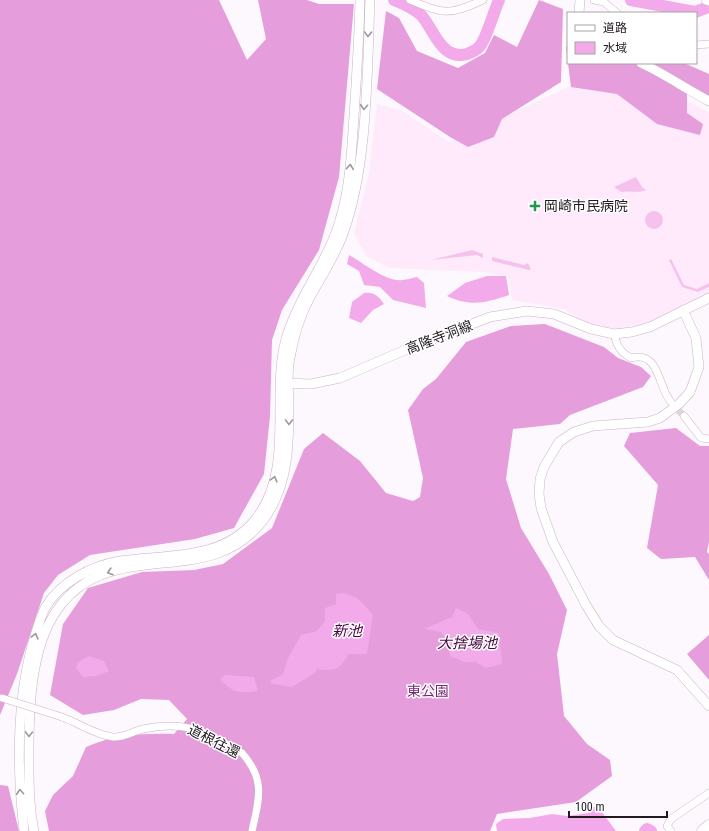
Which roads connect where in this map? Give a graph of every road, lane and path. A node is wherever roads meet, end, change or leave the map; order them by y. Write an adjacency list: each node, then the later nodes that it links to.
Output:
1 (360, 0): 14 (street)
2 (370, 0): 14 (street, one-way to 14)
3 (410, 0): 4 (street)
4 (483, 0)
5 (580, 0): 9 (street)
6 (594, 0): 10 (street)
7 (706, 0): 8 (street)
8 (709, 1)
9 (579, 12)
10 (616, 12)
11 (709, 44): 12 (street)
12 (697, 45)
13 (643, 64): 15 (street)
14 (363, 68): 19 (street)
15 (709, 101)
16 (709, 298): 17 (street)
17 (683, 310): 18 (street); 24 (street)
18 (614, 334): 19 (street, 高隆寺洞線); 20 (street)
19 (284, 383): 27 (street, one-way to 19); 28 (street, one-way to 28)
20 (671, 402)
21 (684, 416): 22 (street)
22 (709, 439)
23 (1, 696): 29 (street, 道根往還, bridge)
24 (709, 706)
25 (709, 793): 30 (street)
26 (709, 826): 31 (highway)
27 (24, 831)
28 (34, 831)
29 (252, 831)
30 (671, 831)
31 (703, 831)

